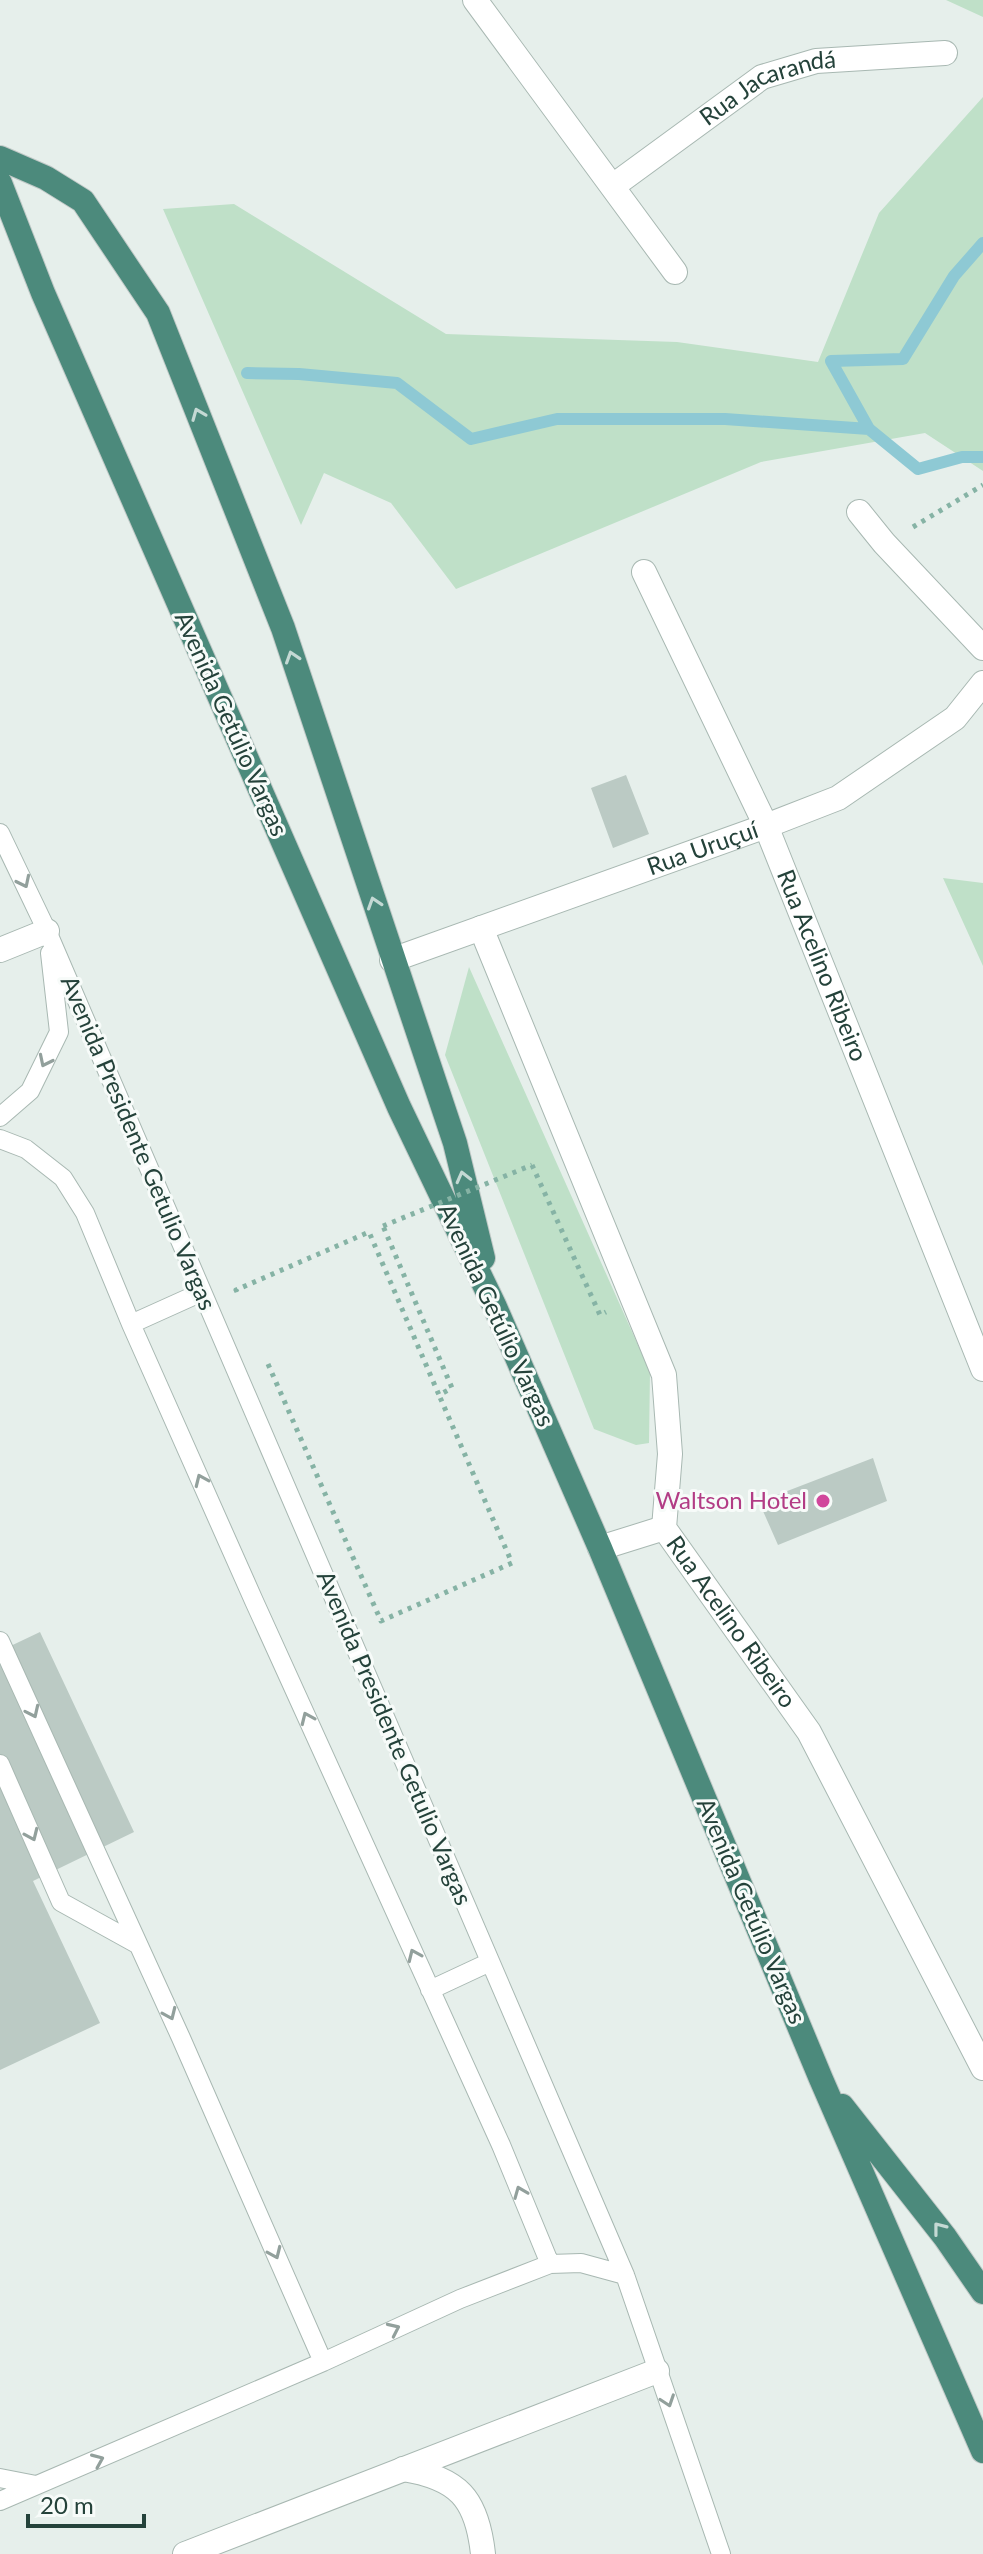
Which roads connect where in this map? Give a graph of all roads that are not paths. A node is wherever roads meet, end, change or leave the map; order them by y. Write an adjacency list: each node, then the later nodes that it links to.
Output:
1 (475, 0): 5 (street)
2 (945, 53): 5 (street, Rua Jacarandá)
3 (0, 158): 16 (highway, one-way to 3)
4 (0, 183): 20 (highway, Avenida Getúlio Vargas)
5 (613, 186): 6 (street)
6 (675, 272)
7 (859, 512): 9 (street)
8 (644, 572): 11 (street, Rua Acelino Ribeiro)
9 (983, 648)
10 (983, 683): 11 (street, Rua Uruçuí)
11 (766, 826): 13 (street, Rua Uruçuí); 22 (street, Rua Acelino Ribeiro)
12 (0, 833): 14 (lane, Avenida Presidente Getulio Vargas, one-way to 14)
13 (481, 928): 16 (street, Rua Uruçuí); 23 (street, Rua Acelino Ribeiro)
14 (47, 931): 15 (street); 17 (lane, one-way to 17); 19 (lane, Avenida Presidente Getulio Vargas)
15 (0, 950)
16 (392, 960): 20 (highway, one-way to 16)
17 (0, 1117)
18 (0, 1139): 21 (lane)
19 (202, 1292): 21 (lane); 28 (lane, Avenida Presidente Getulio Vargas)
20 (495, 1307): 24 (highway, Avenida Getúlio Vargas)
21 (131, 1324): 29 (lane, one-way to 21)
22 (983, 1369)
23 (664, 1528): 24 (street); 30 (street, Rua Acelino Ribeiro)
24 (600, 1548): 31 (highway, Avenida Getúlio Vargas)
25 (0, 1641): 27 (lane, one-way to 27)
26 (0, 1764): 27 (lane, one-way to 27)
27 (137, 1944): 35 (lane, one-way to 35)
28 (490, 1962): 29 (lane); 33 (lane, Avenida Presidente Getulio Vargas)
29 (430, 1990): 32 (lane, one-way to 29)
30 (983, 2068)
31 (821, 2079): 34 (highway, one-way to 31); 37 (highway, Avenida Getúlio Vargas)
32 (550, 2264): 33 (lane); 35 (lane, one-way to 32)
33 (625, 2275): 36 (lane, Avenida Presidente Getulio Vargas)
34 (983, 2292)
35 (323, 2362): 40 (lane, one-way to 35)
36 (657, 2371): 38 (street); 44 (lane, Avenida Presidente Getulio Vargas, one-way to 44)
37 (983, 2451)
38 (403, 2469): 42 (street); 43 (street)
39 (0, 2478): 40 (lane)
40 (38, 2486): 41 (lane)
41 (0, 2501)
42 (185, 2554)
43 (483, 2554)
44 (721, 2554)

